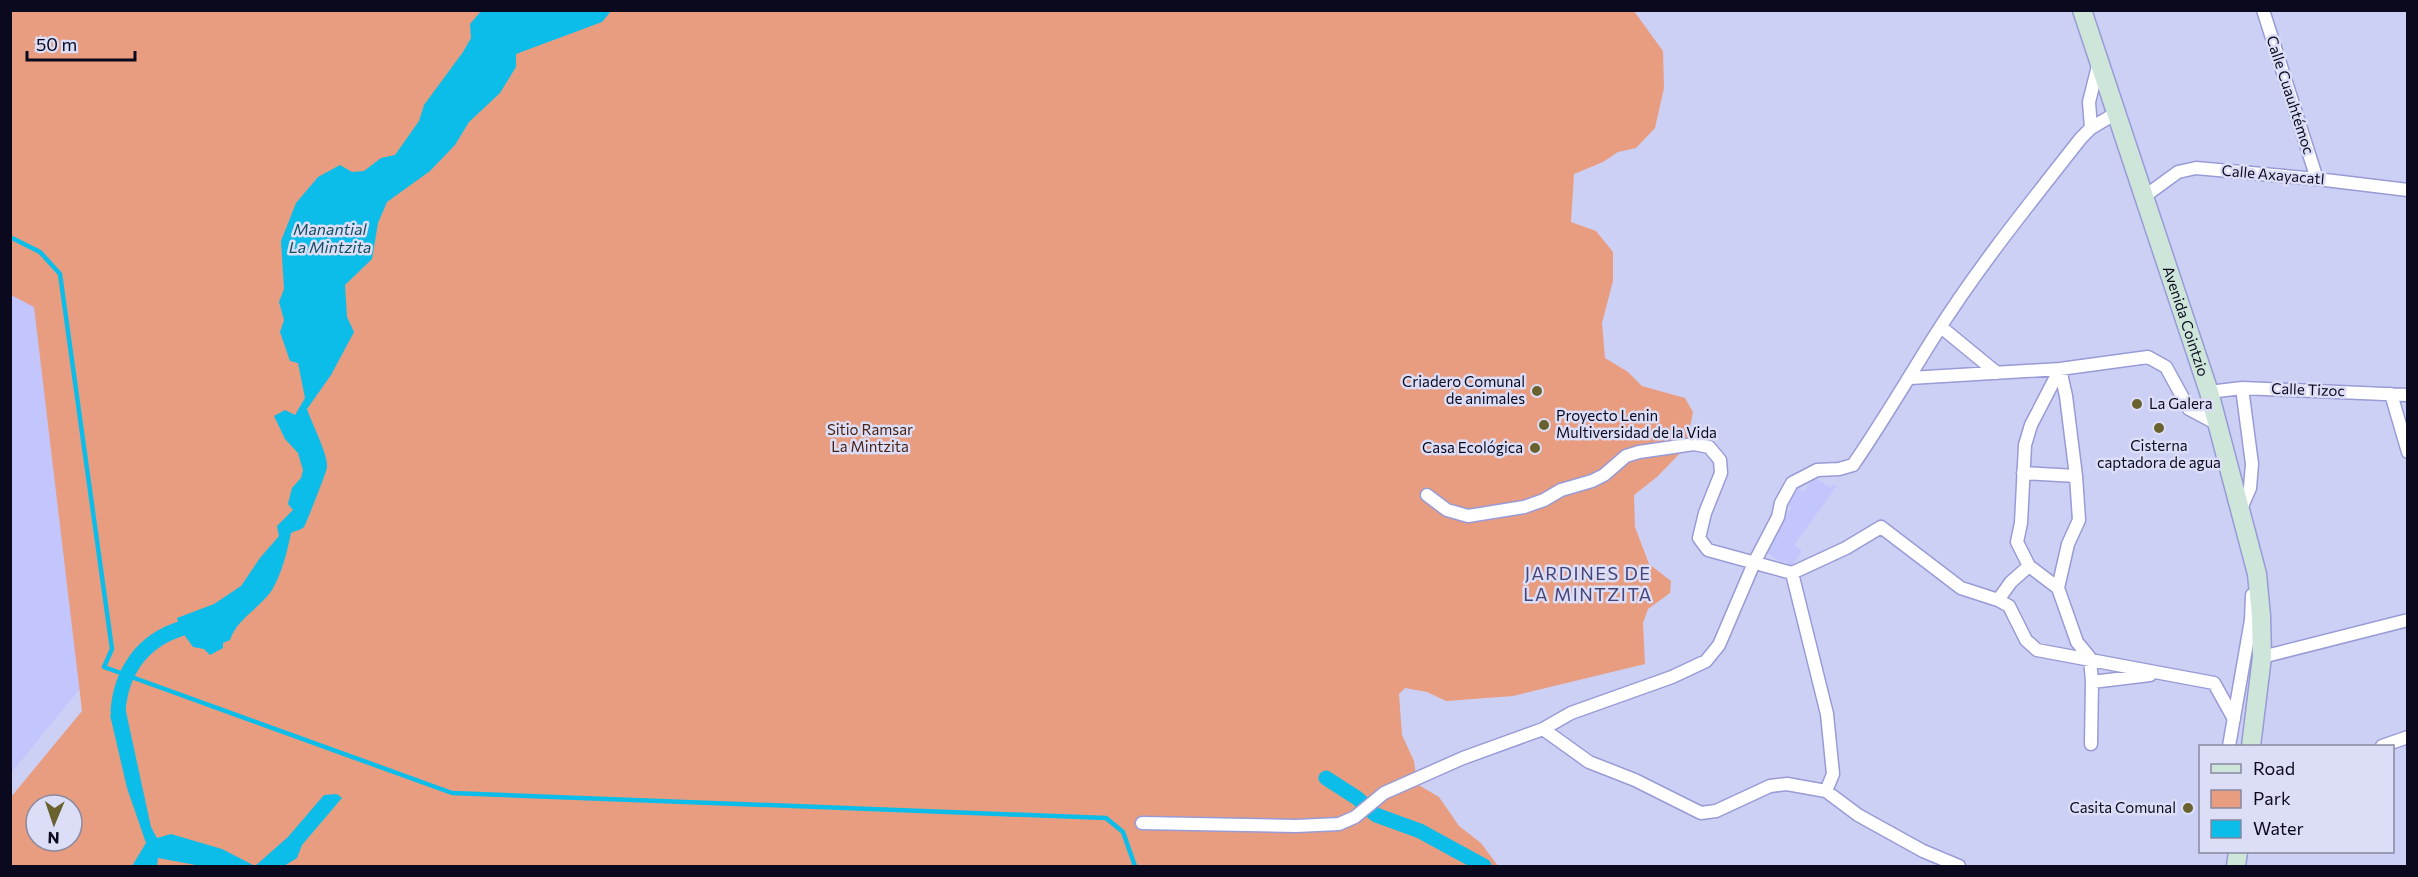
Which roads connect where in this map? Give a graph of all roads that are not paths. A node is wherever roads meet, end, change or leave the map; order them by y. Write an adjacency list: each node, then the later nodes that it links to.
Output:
1 (2082, 10): 3 (main road, Avenida Cointzio)
2 (2264, 10): 6 (street, Calle Cuauhtémoc)
3 (2100, 58): 4 (main road, Avenida Cointzio); 5 (street)
4 (2118, 112): 5 (street); 8 (main road, Avenida Cointzio)
5 (2091, 128): 9 (street)
6 (2318, 179): 7 (street, Calle Axayacatl); 8 (street, Calle Axayacatl)
7 (2408, 190)
8 (2145, 196): 14 (main road, Avenida Cointzio)
9 (1941, 327): 11 (street); 12 (street)
10 (2060, 369): 11 (street); 17 (street); 19 (street); 20 (street)
11 (1997, 373): 12 (street)
12 (1910, 378): 23 (street)
13 (2242, 388): 14 (street, Calle Tizoc); 15 (street, Calle Tizoc); 22 (street)
14 (2209, 392): 17 (main road, Avenida Cointzio)
15 (2391, 394): 16 (street, Calle Tizoc); 18 (street)
16 (2408, 395)
17 (2219, 425): 22 (main road, Avenida Cointzio)
18 (2408, 452)
19 (2023, 473): 20 (street); 24 (street)
20 (2076, 476): 27 (street)
21 (1427, 495): 23 (street)
22 (2240, 511): 26 (main road, Avenida Cointzio)
23 (1754, 562): 25 (street); 35 (street)
24 (2029, 566): 27 (street); 28 (street)
25 (1792, 573): 28 (street); 41 (street)
26 (2257, 574): 30 (main road, Avenida Cointzio); 34 (street)
27 (2058, 588): 31 (street)
28 (1998, 600): 31 (street)
29 (2408, 620): 30 (street)
30 (2262, 657): 39 (main road, Avenida Cointzio)
31 (2090, 658): 32 (street); 33 (street)
32 (2160, 674): 33 (street); 34 (street)
33 (2092, 682): 37 (street)
34 (2234, 719): 38 (street)
35 (1543, 729): 41 (street); 42 (street)
36 (2408, 737): 40 (street)
37 (2091, 744)
38 (2229, 745)
39 (2251, 745)
40 (2387, 745)
41 (1826, 791): 43 (street)
42 (1142, 823)
43 (1959, 867)

